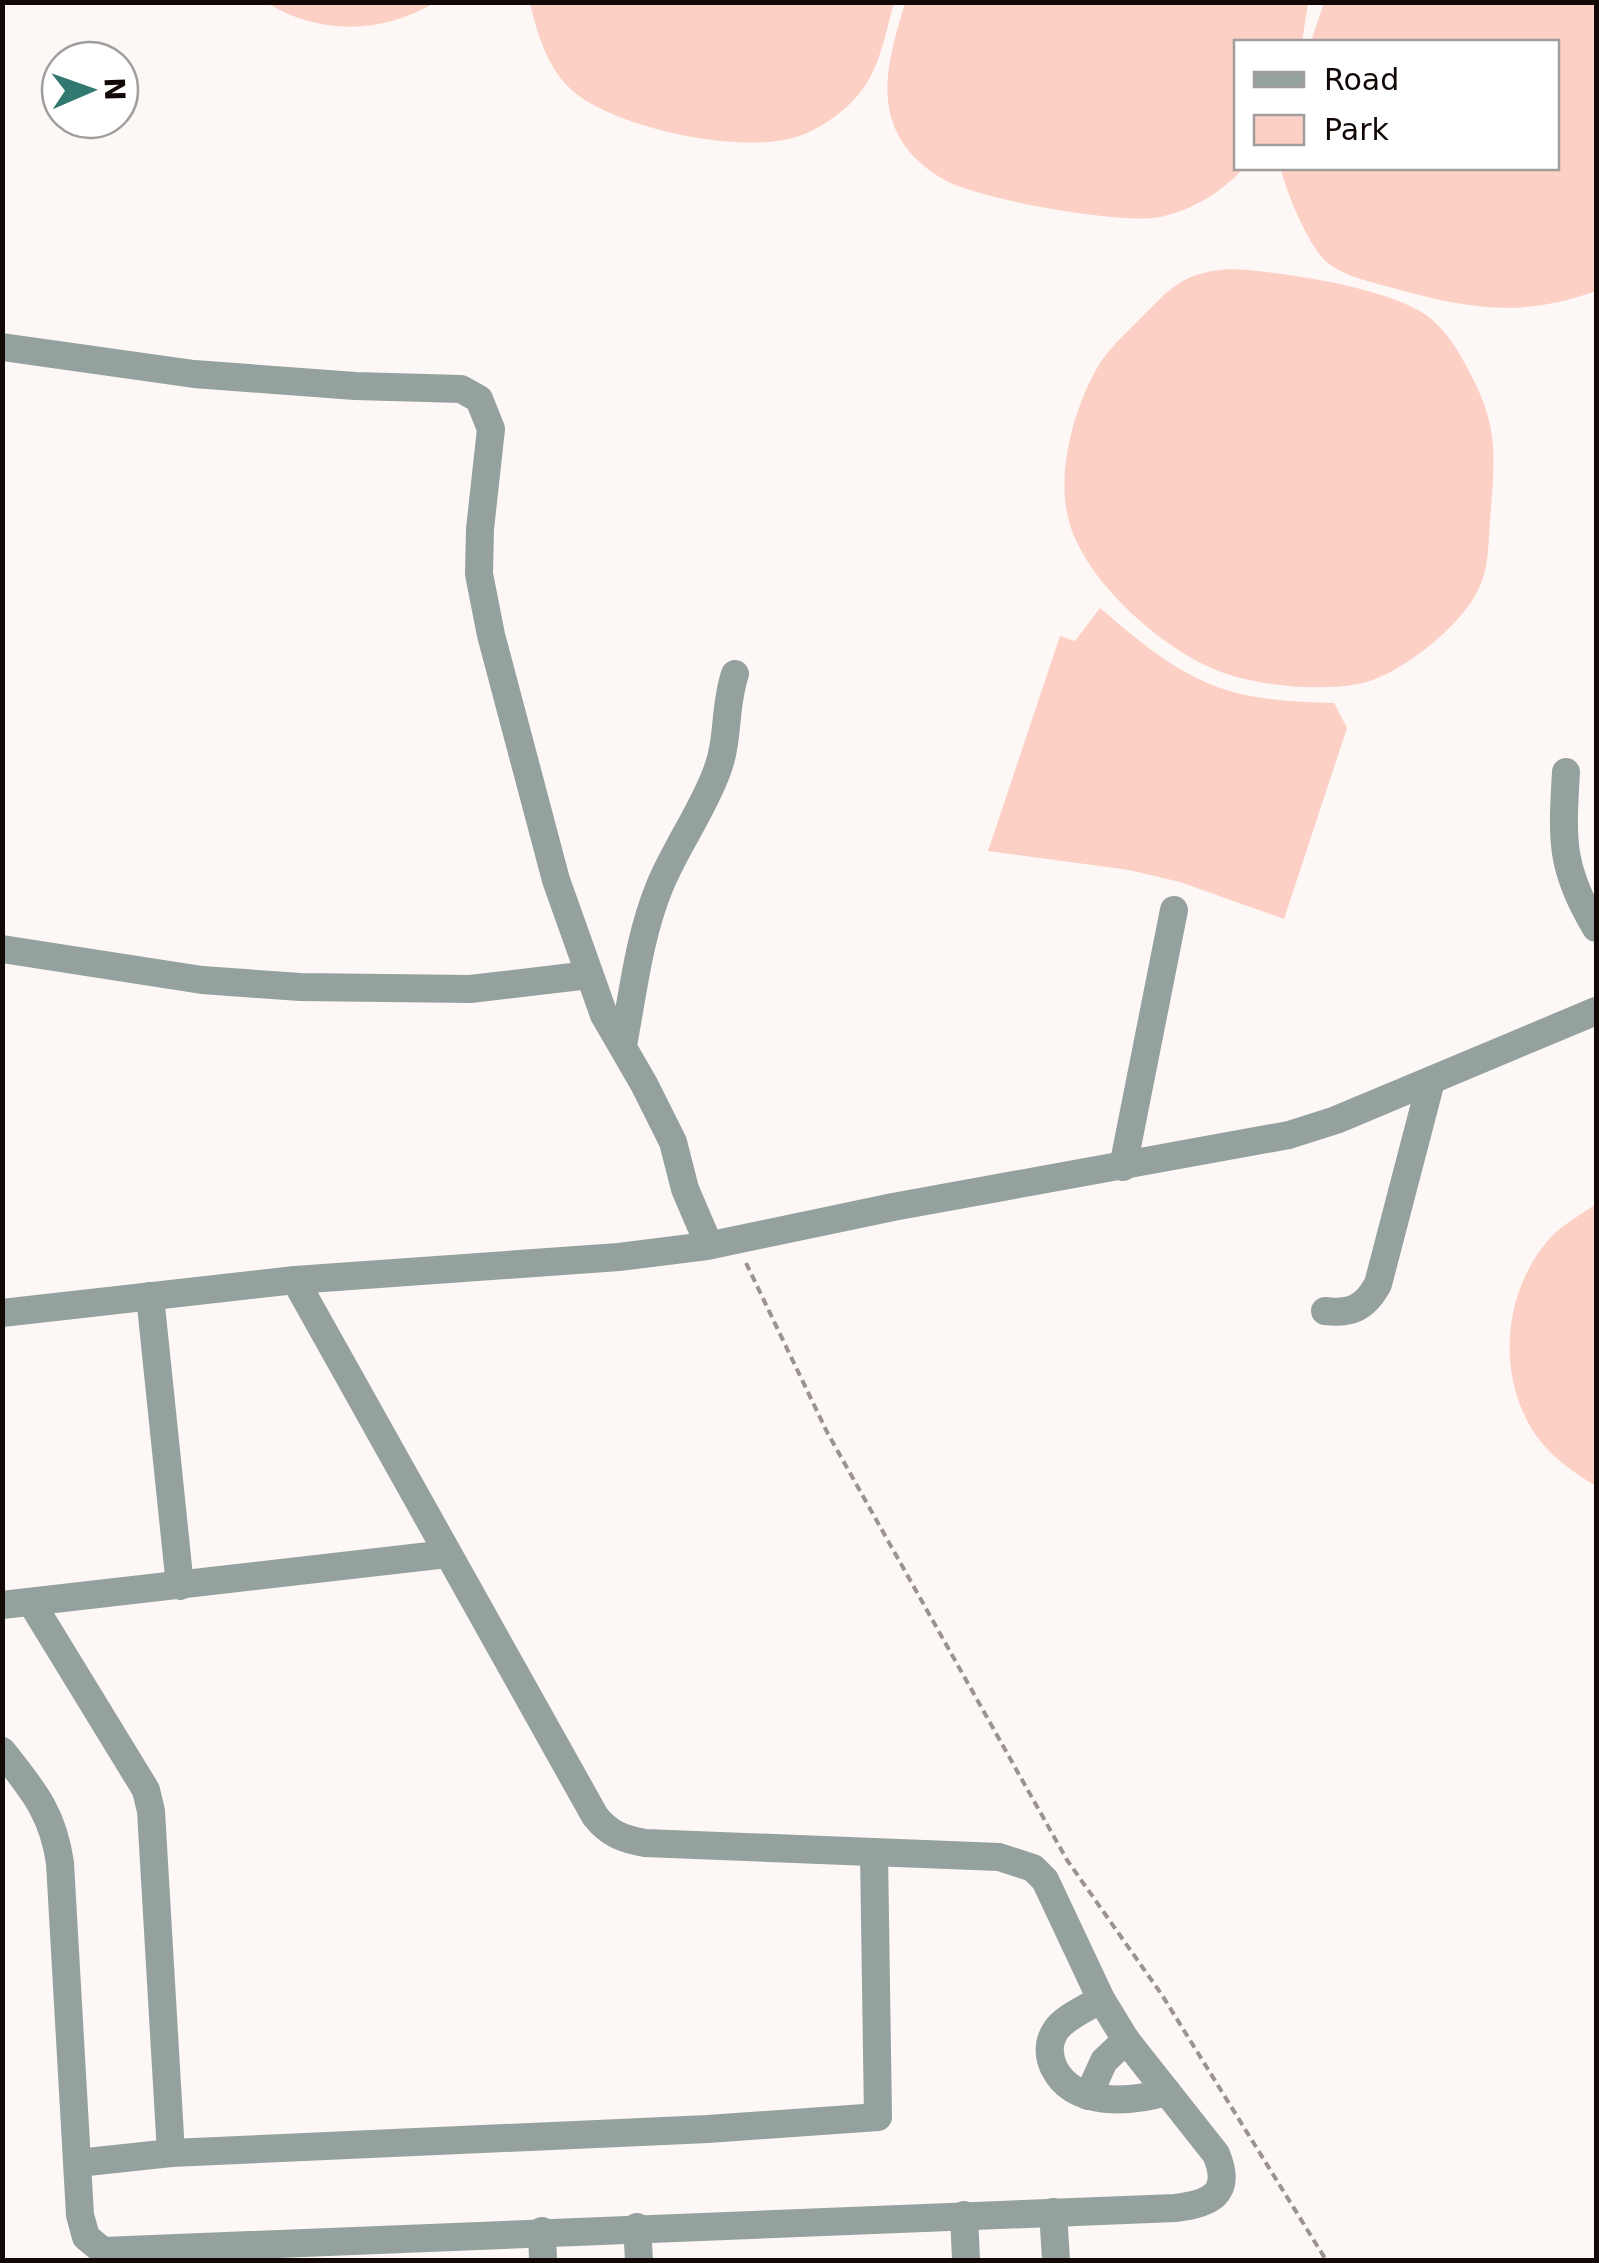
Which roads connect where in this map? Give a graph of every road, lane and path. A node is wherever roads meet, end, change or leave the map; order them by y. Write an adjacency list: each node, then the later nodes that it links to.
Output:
1 (2, 347): 7 (street)
2 (735, 674): 9 (street)
3 (1566, 772): 5 (street)
4 (1174, 910): 11 (street)
5 (1596, 928)
6 (2, 949): 7 (street)
7 (589, 975): 9 (street)
8 (1596, 1012): 10 (street)
9 (623, 1045): 12 (street)
10 (1431, 1081): 11 (street); 15 (street)
11 (1123, 1167): 12 (street)
12 (722, 1243): 13 (street); 40 (path)
13 (294, 1280): 14 (street); 17 (street)
14 (150, 1296): 16 (street); 18 (street)
15 (1324, 1311)
16 (2, 1313)
17 (448, 1554): 18 (street); 22 (street)
18 (180, 1586): 19 (street)
19 (32, 1602): 20 (street); 27 (street)
20 (2, 1606)
21 (2, 1751): 28 (street)
22 (874, 1853): 23 (street); 27 (street)
23 (1101, 1999): 24 (street); 26 (street)
24 (1126, 2040): 25 (street); 26 (street)
25 (1168, 2092): 26 (street); 29 (street)
26 (1088, 2096)
27 (171, 2153): 28 (street)
28 (78, 2163): 35 (street)
29 (1053, 2212): 30 (street); 39 (street)
30 (964, 2215): 31 (street); 38 (street)
31 (637, 2227): 32 (street); 37 (street)
32 (542, 2231): 33 (street); 36 (street)
33 (293, 2251): 34 (street)
34 (199, 2255): 35 (street)
35 (99, 2256)
36 (542, 2260)
37 (639, 2260)
38 (966, 2260)
39 (1056, 2260)
40 (1326, 2260)

